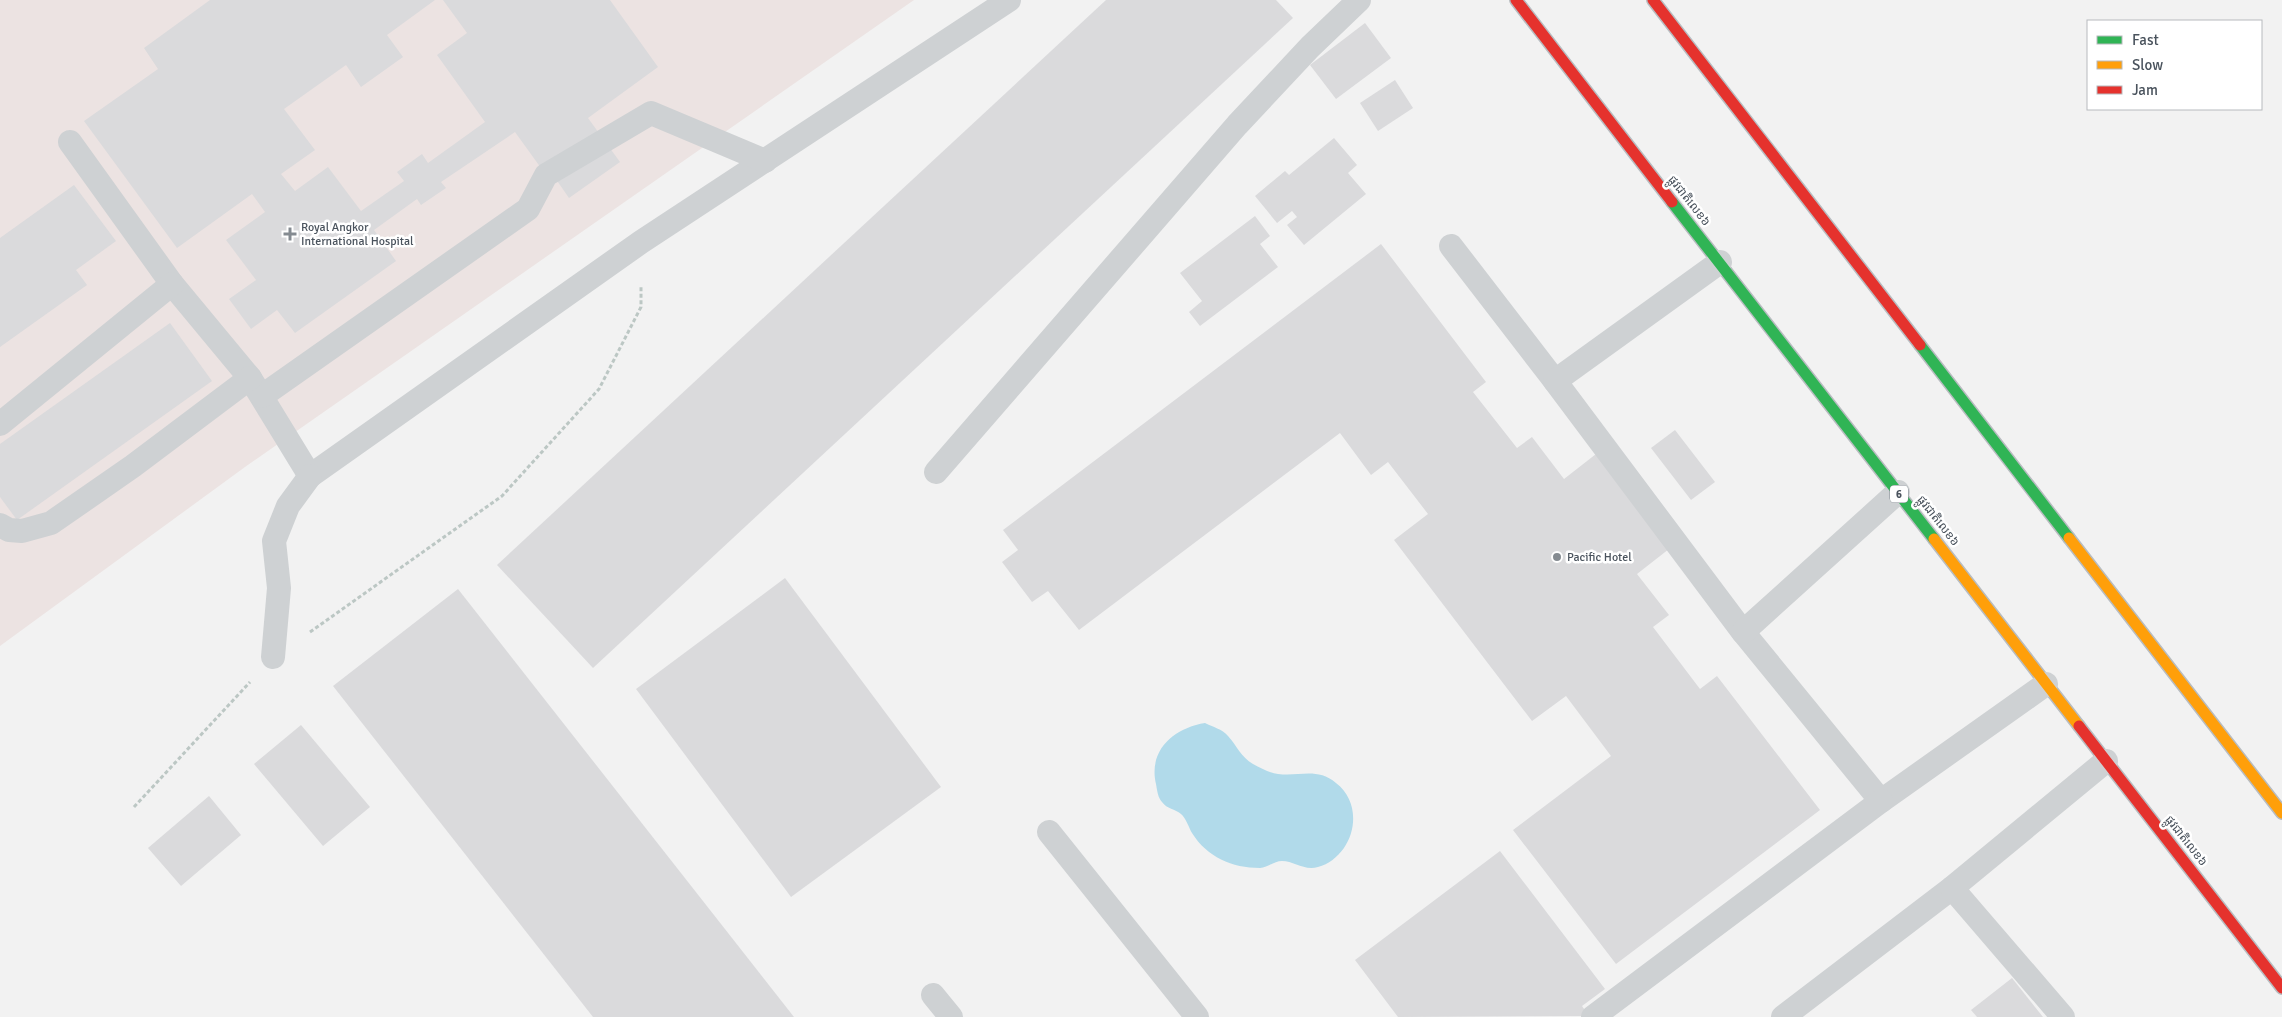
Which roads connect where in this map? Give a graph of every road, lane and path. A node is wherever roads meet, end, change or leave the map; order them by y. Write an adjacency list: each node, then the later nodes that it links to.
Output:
1 (1009, 0): 6 (lane)
2 (1359, 0): 14 (lane)
3 (1516, 0): 9 (highway, ផ្លូវជាតិលេខ៦ / 6)
4 (1653, 0): 24 (highway)
5 (70, 142): 10 (lane)
6 (765, 160): 7 (lane); 12 (lane)
7 (641, 242): 15 (lane); 19 (path)
8 (1451, 246): 11 (lane)
9 (1720, 262): 11 (lane); 16 (highway, ផ្លូវជាតិលេខ៦ / 6)
10 (172, 284): 12 (lane); 13 (lane)
11 (1555, 381): 18 (lane)
12 (256, 387): 15 (lane); 17 (lane)
13 (0, 424)
14 (936, 472)
15 (310, 476): 19 (lane)
16 (1898, 492): 18 (lane); 20 (highway, ផ្លូវជាតិលេខ៦ / 6)
17 (0, 526)
18 (1743, 632): 22 (lane)
19 (273, 657): 23 (path)
20 (2046, 684): 21 (highway, ផ្លូវជាតិលេខ៦ / 6); 22 (lane)
21 (2106, 761): 26 (lane); 27 (highway, ផ្លូវជាតិលេខ៦ / 6)
22 (1881, 802): 31 (lane)
23 (134, 807)
24 (2282, 813)
25 (1049, 832): 30 (lane)
26 (1952, 888): 32 (lane); 33 (lane)
27 (2282, 988)
28 (933, 995): 29 (lane)
29 (952, 1017)
30 (1197, 1017)
31 (1593, 1017)
32 (1783, 1017)
33 (2063, 1017)

